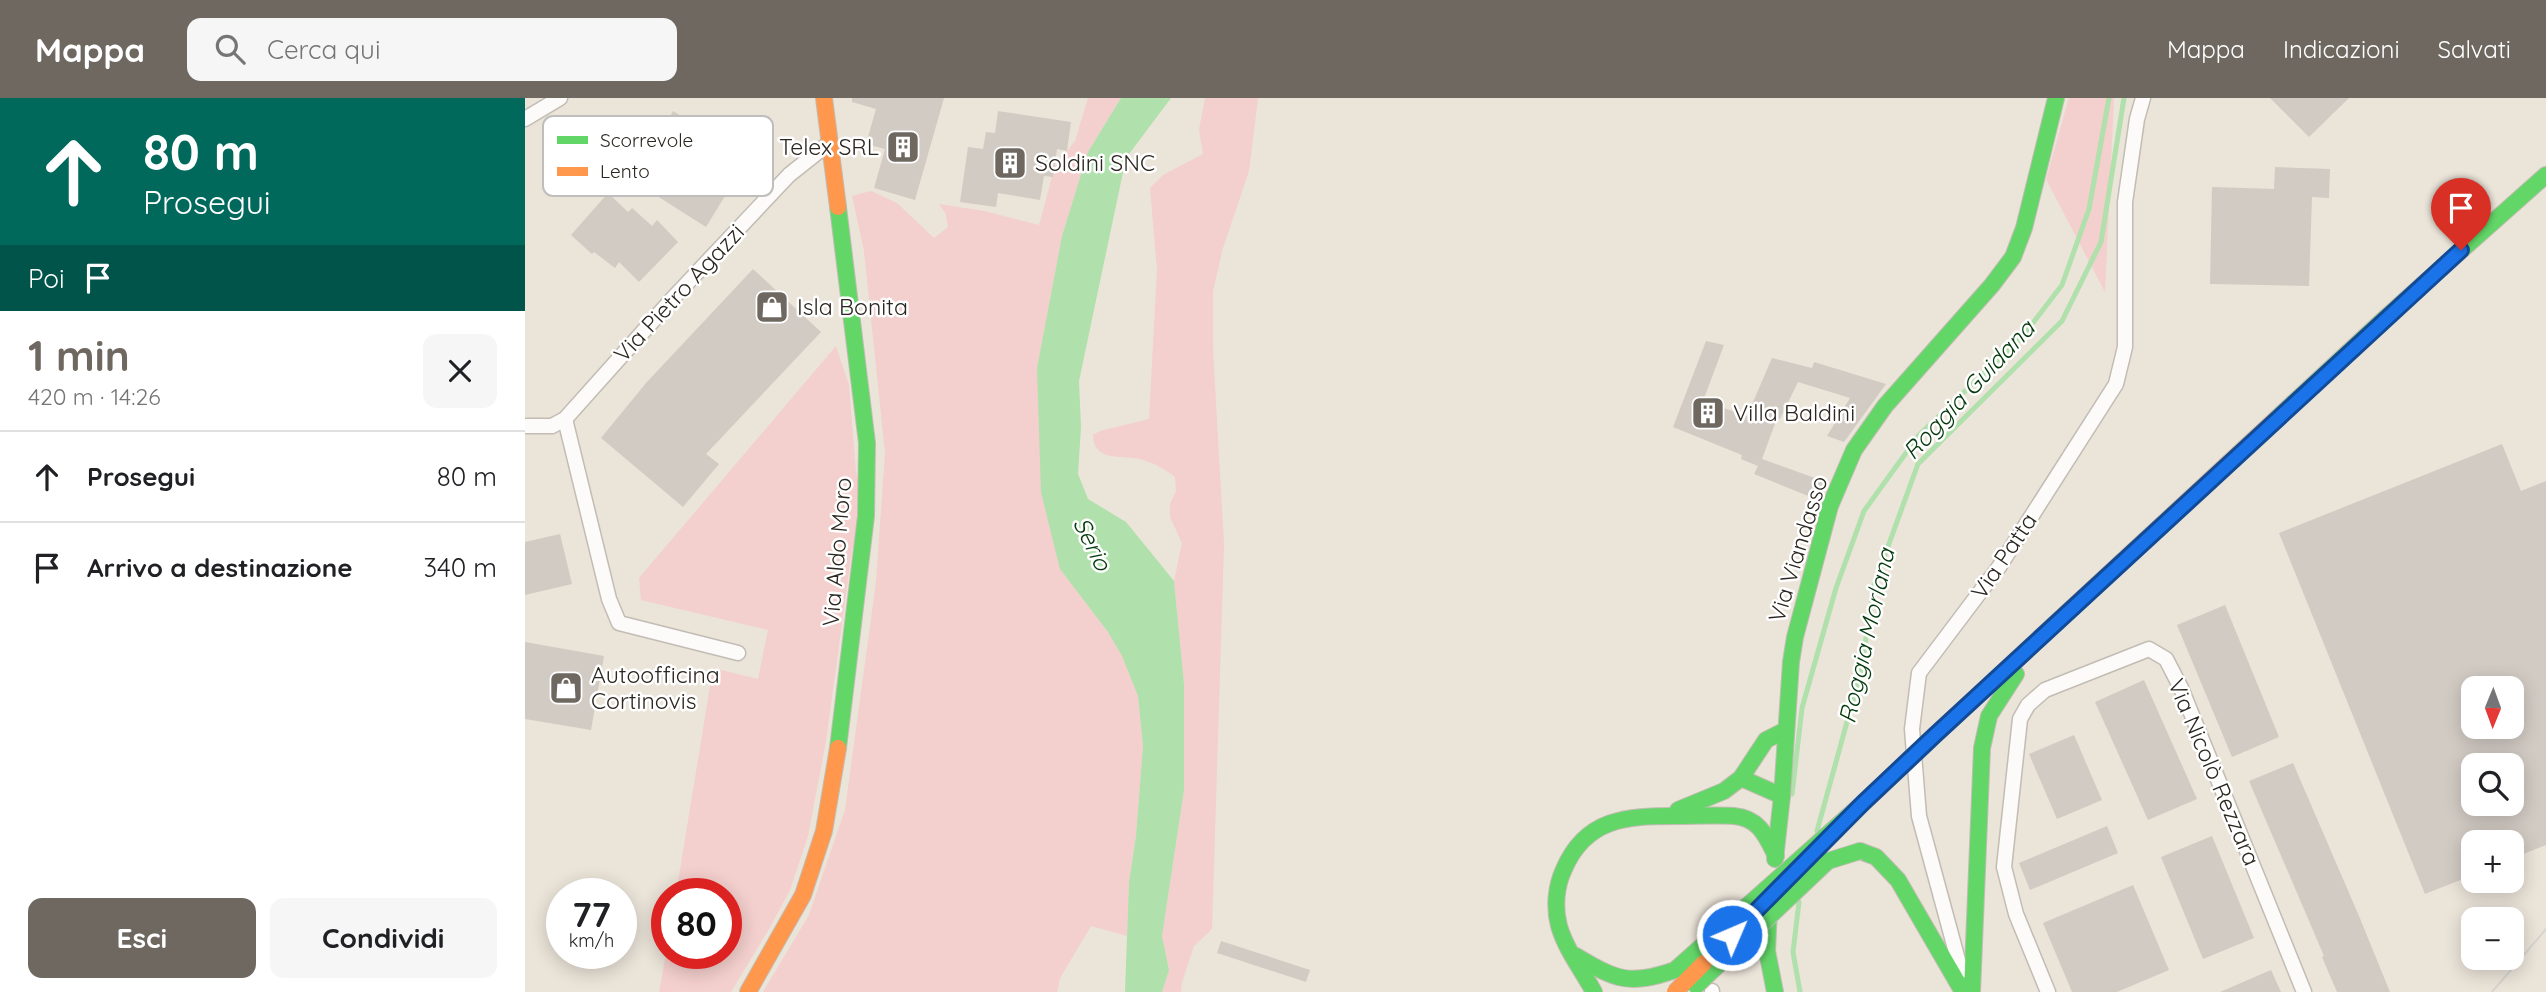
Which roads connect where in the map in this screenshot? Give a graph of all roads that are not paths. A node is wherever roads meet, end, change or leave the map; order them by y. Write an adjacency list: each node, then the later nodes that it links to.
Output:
1 (560, 98): 5 (street)
2 (824, 98): 6 (main road, Via Aldo Moro)
3 (2056, 98): 14 (main road, Via Viandasso)
4 (2143, 98): 27 (street, Via Patta)
5 (525, 119)
6 (828, 144): 8 (street, Via Pietro Agazzi); 22 (main road, Via Aldo Moro)
7 (2546, 175): 12 (main road)
8 (773, 192)
9 (769, 196): 10 (street, Via Pietro Agazzi)
10 (565, 419): 11 (street); 13 (street)
11 (525, 426)
12 (2059, 621): 17 (main road, bridge); 27 (main road)
13 (738, 653)
14 (1786, 730): 15 (main road); 16 (main road, Via Viandasso)
15 (1741, 778): 16 (main road); 18 (main road)
16 (1782, 796): 19 (main road); 20 (main road, Via Viandasso)
17 (1863, 803): 21 (main road, bridge); 24 (main road, bridge)
18 (1656, 816): 19 (main road); 21 (main road)
19 (1747, 817): 20 (main road)
20 (1776, 856): 26 (main road, Via Viandasso)
21 (1574, 955): 23 (main road)
22 (748, 992)
23 (1594, 992)
24 (1675, 992)
25 (1690, 992): 27 (main road, bridge)
26 (1775, 992)
27 (1967, 992)
28 (2048, 992): 29 (street, Via Nicolò Rezzara)
29 (2304, 992)

